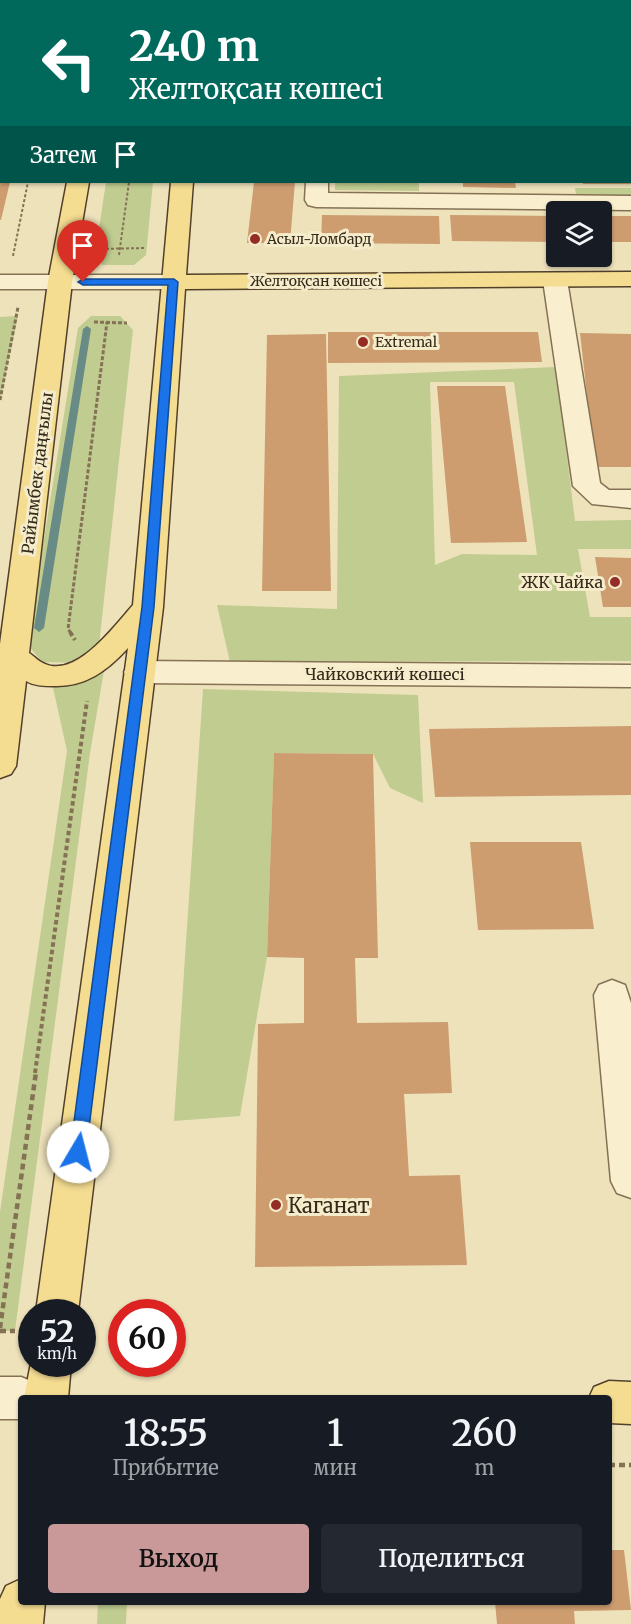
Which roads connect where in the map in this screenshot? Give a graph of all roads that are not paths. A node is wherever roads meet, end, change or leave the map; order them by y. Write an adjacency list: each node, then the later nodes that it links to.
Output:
1 (78, 183): 10 (main road, Райымбек даңғылы)
2 (182, 183): 11 (main road)
3 (317, 183): 4 (street)
4 (435, 191): 5 (street)
5 (549, 192): 6 (street)
6 (631, 203)
7 (631, 279): 8 (main road, Желтоқсан көшесі)
8 (555, 280): 11 (main road, Желтоқсан көшесі); 12 (street)
9 (0, 282): 10 (street, Желтоқсан көшесі)
10 (60, 282): 11 (street, Желтоқсан көшесі); 14 (main road, Райымбек даңғылы)
11 (174, 282): 13 (main road)
12 (631, 499)
13 (148, 607): 14 (main road); 15 (main road)
14 (7, 659): 17 (main road, Райымбек даңғылы)
15 (139, 672): 16 (street, Чайковский көшесі); 21 (main road)
16 (631, 676)
17 (0, 766)
18 (612, 994): 19 (street)
19 (627, 1117): 20 (street)
20 (631, 1181)
21 (59, 1299)
22 (48, 1377): 23 (main road)
23 (46, 1395)
24 (0, 1398): 25 (street)
25 (18, 1398)
26 (612, 1402): 27 (main road)
27 (631, 1403)

